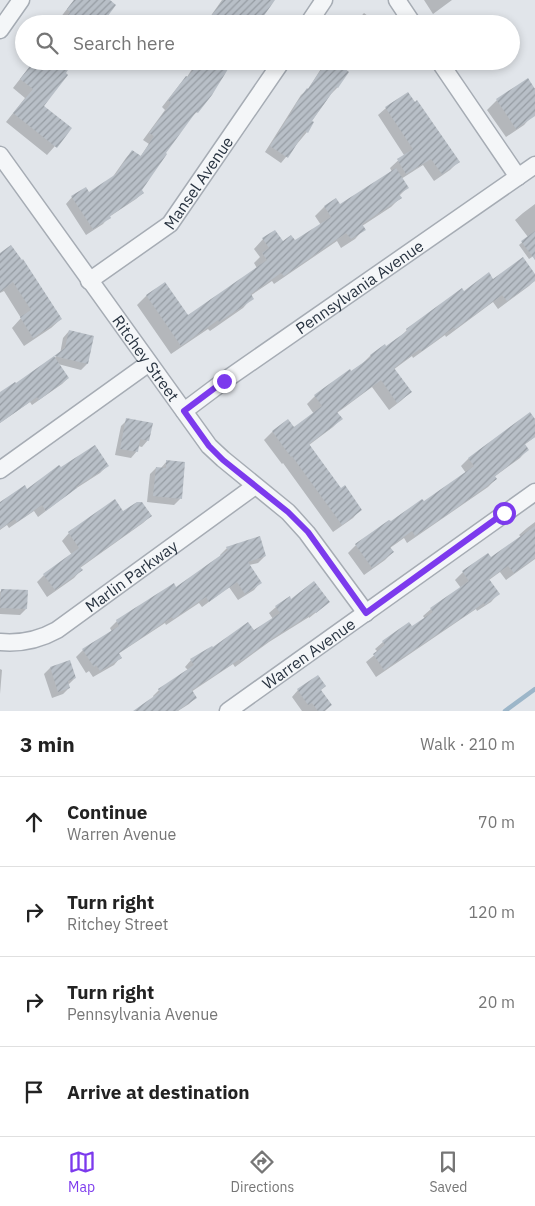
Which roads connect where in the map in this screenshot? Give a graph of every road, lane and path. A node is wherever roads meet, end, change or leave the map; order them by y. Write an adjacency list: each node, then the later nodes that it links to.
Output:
1 (21, 0): 6 (street)
2 (324, 0): 4 (street)
3 (397, 0): 5 (street)
4 (314, 15)
5 (407, 15)
6 (0, 30)
7 (276, 70): 12 (street, Mansel Avenue)
8 (445, 70): 11 (street)
9 (0, 156): 12 (street, Ritchey Street)
10 (535, 165): 11 (street, Pennsylvania Avenue)
11 (518, 177): 14 (street, Pennsylvania Avenue)
12 (89, 281): 13 (street, Ritchey Street)
13 (150, 363): 14 (street, Ritchey Street); 15 (street)
14 (184, 411): 16 (street, Ritchey Street)
15 (0, 470)
16 (255, 486): 18 (street, Ritchey Street); 19 (street, Marlin Parkway)
17 (535, 492): 18 (street, Warren Avenue)
18 (366, 613): 20 (street, Warren Avenue)
19 (0, 642)
20 (228, 711)

